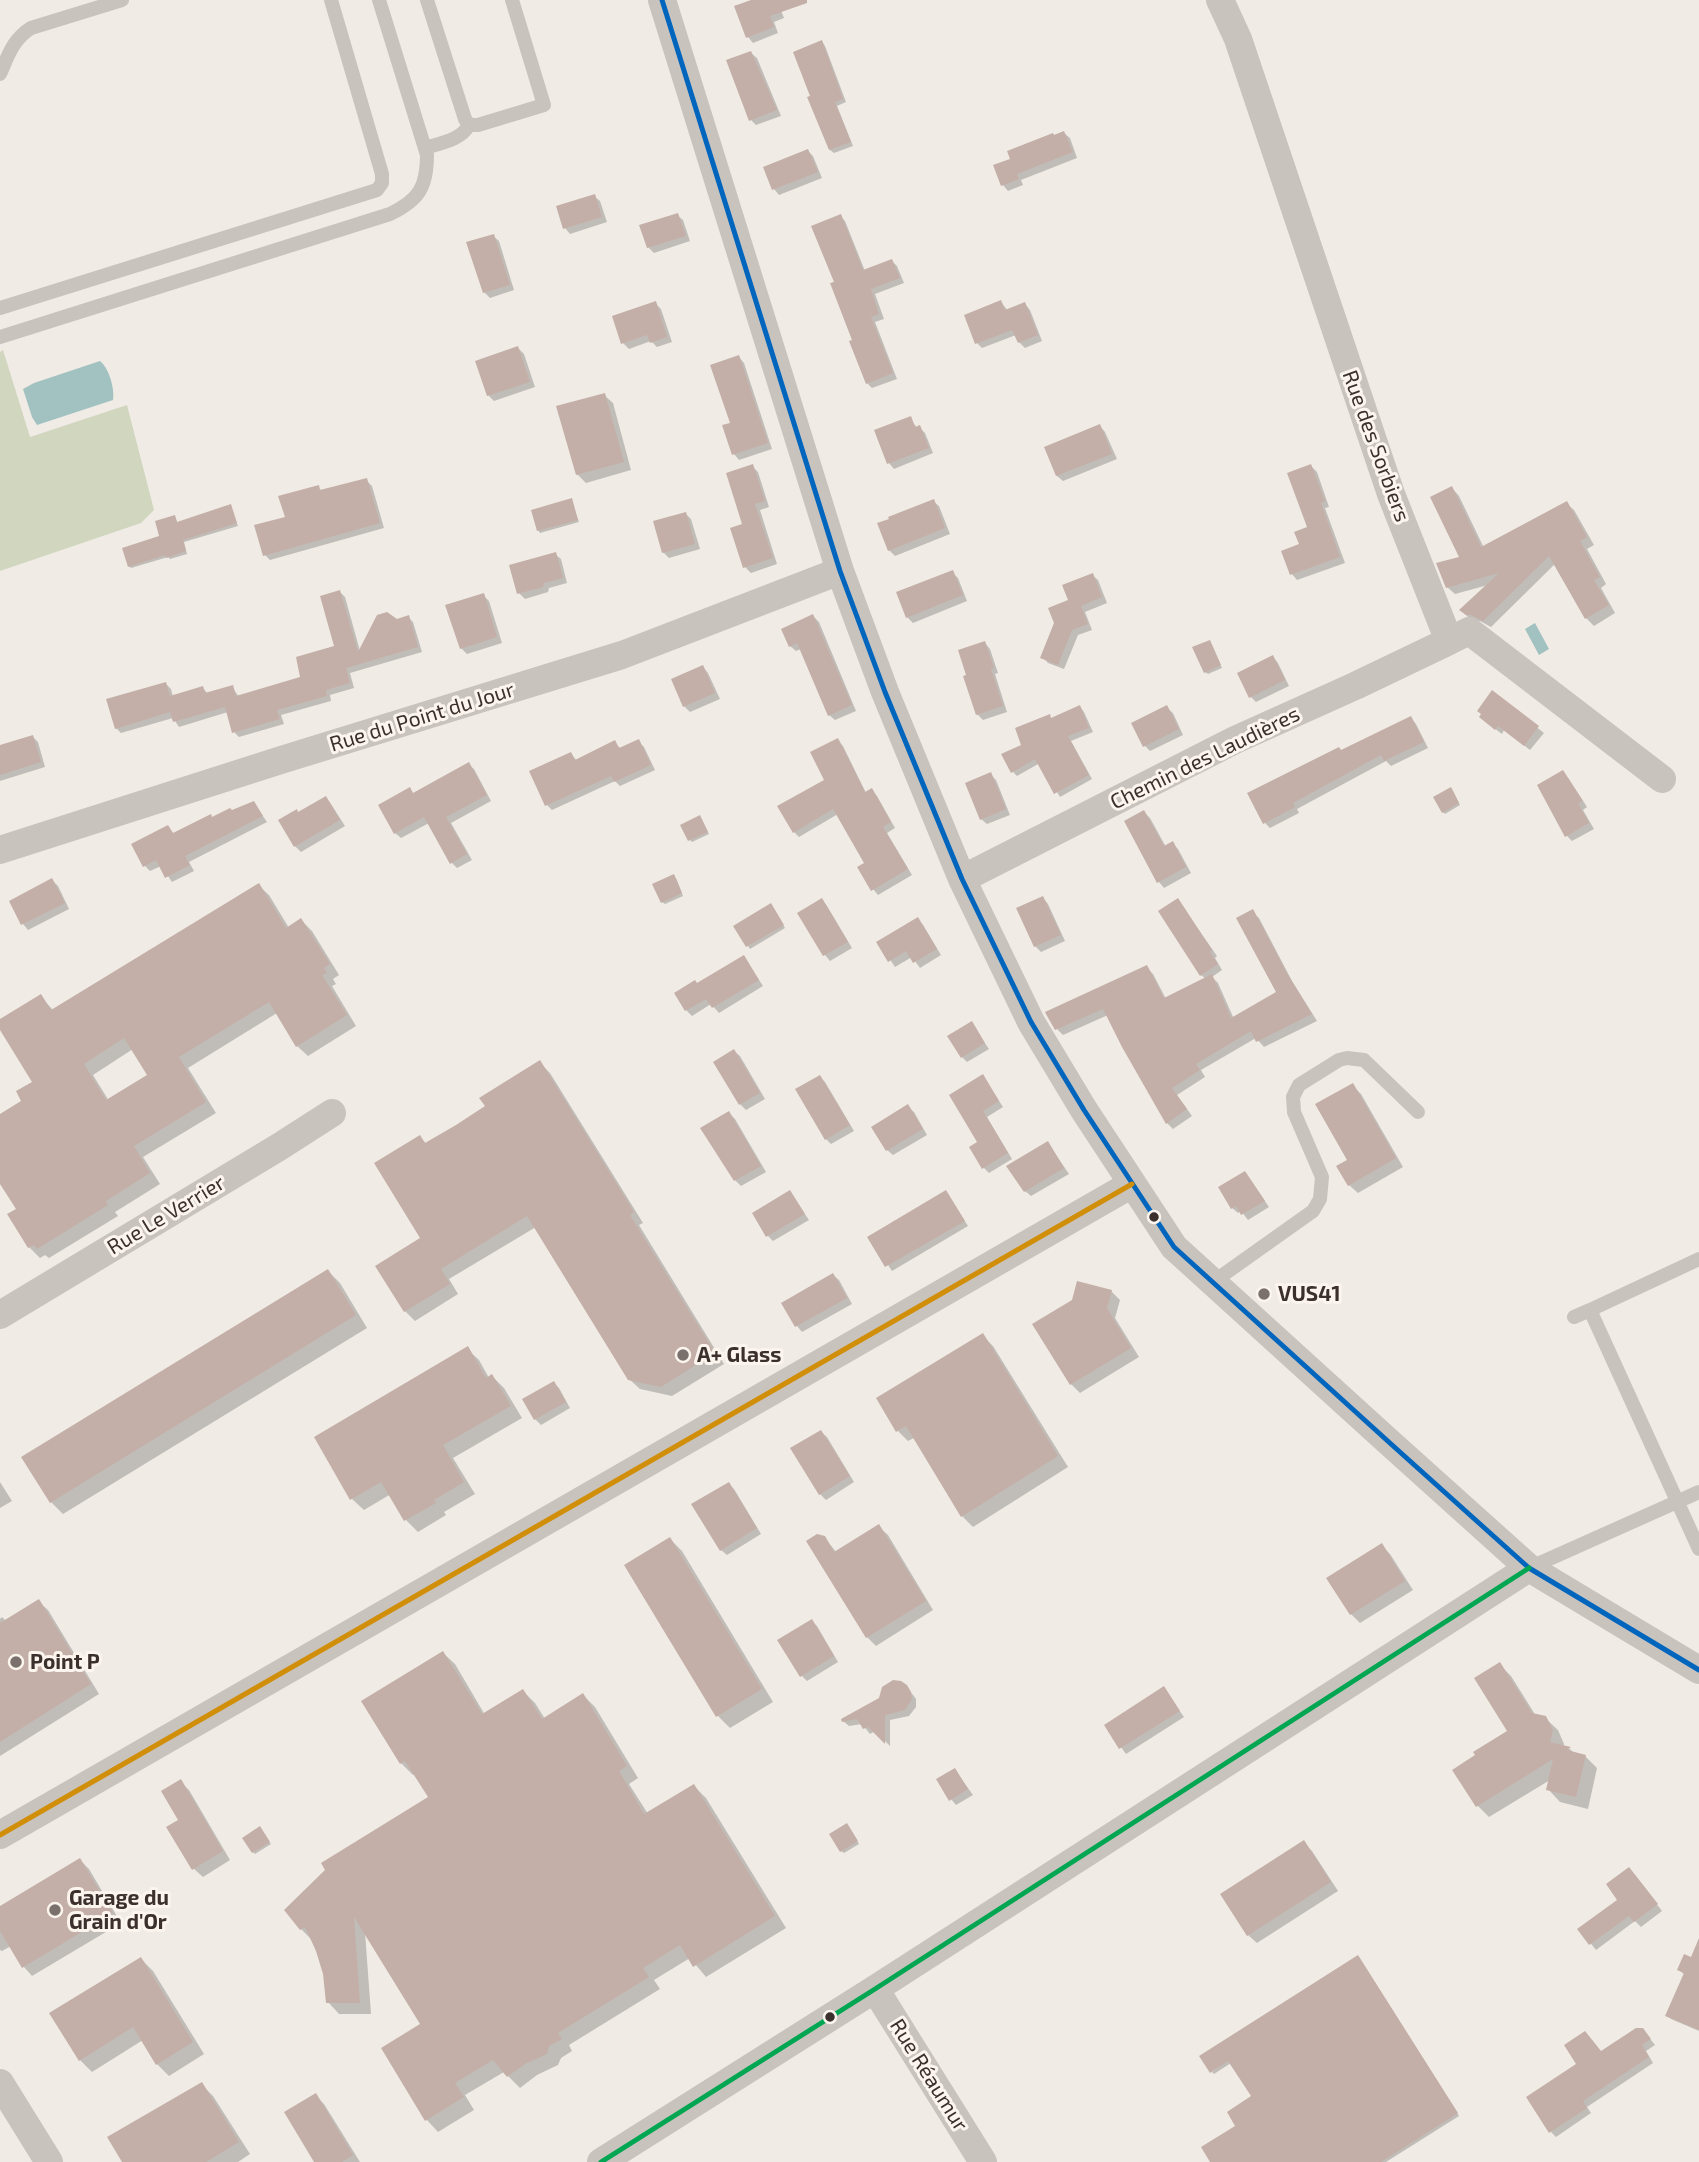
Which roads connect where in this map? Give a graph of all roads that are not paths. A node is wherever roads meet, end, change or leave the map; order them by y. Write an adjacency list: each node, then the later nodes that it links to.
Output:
1 (122, 0): 8 (lane)
2 (331, 0): 11 (lane)
3 (379, 0): 10 (lane)
4 (427, 0): 9 (lane)
5 (512, 0): 9 (lane)
6 (662, 0): 13 (street)
7 (1220, 0): 14 (street, Rue des Sorbiers)
8 (0, 74)
9 (469, 125): 10 (lane)
10 (425, 148): 12 (lane)
11 (0, 308)
12 (0, 339)
13 (840, 571): 16 (street, Rue du Point du Jour); 17 (street)
14 (1449, 641): 15 (street); 17 (street, Chemin des Laudières)
15 (1662, 779)
16 (0, 850)
17 (962, 879): 20 (street)
18 (1418, 1112): 22 (lane)
19 (331, 1113): 24 (street, Rue Le Verrier)
20 (1132, 1184): 22 (street); 31 (street)
21 (1699, 1259): 23 (lane)
22 (1213, 1282): 29 (street)
23 (1590, 1310): 25 (lane); 27 (lane)
24 (0, 1315)
25 (1574, 1317)
26 (1699, 1492): 27 (lane)
27 (1678, 1502): 28 (lane); 29 (lane)
28 (1699, 1549)
29 (1529, 1568): 30 (street); 32 (street)
30 (1699, 1670)
31 (0, 1835)
32 (875, 1989): 35 (street); 36 (street, Rue Réaumur)
33 (0, 2083): 34 (street)
34 (49, 2162)
35 (601, 2162)
36 (983, 2162)

